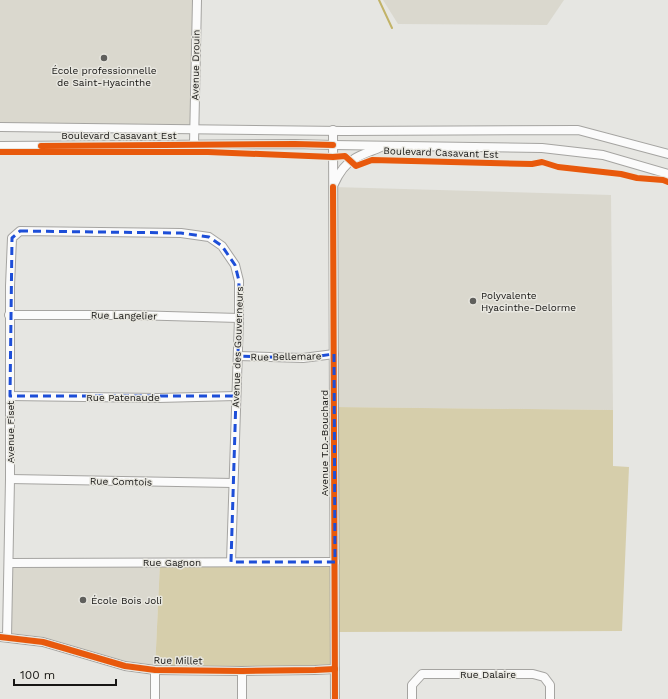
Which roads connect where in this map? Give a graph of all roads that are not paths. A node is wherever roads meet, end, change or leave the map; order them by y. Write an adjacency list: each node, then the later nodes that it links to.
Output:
1 (197, 0): 3 (street, Avenue Drouin)
2 (0, 128): 3 (street, Boulevard Casavant Est)
3 (194, 130): 4 (street, Boulevard Casavant Est); 5 (street)
4 (333, 130): 6 (street, Avenue T.D.-Bouchard); 9 (street, Boulevard Casavant Est)
5 (194, 144): 6 (street, Boulevard Casavant Est); 8 (street, Boulevard Casavant Est)
6 (333, 145): 7 (street, Boulevard Casavant Est); 11 (street, Avenue T.D.-Bouchard)
7 (386, 145): 10 (street, Boulevard Casavant Est); 11 (street)
8 (0, 146)
9 (668, 154)
10 (668, 174)
11 (333, 187): 17 (street, Avenue T.D.-Bouchard)
12 (20, 231): 14 (street, Avenue Fiset); 16 (street, Avenue des Gouverneurs)
13 (0, 286): 14 (street)
14 (10, 286): 15 (street, Avenue Fiset)
15 (9, 315): 16 (street, Rue Langelier); 19 (street, Avenue Fiset)
16 (239, 318): 18 (street, Avenue des Gouverneurs)
17 (334, 354): 18 (street, Rue Bellemare); 24 (street, Avenue T.D.-Bouchard)
18 (238, 356): 20 (street, Avenue des Gouverneurs)
19 (10, 396): 20 (street, Rue Patenaude); 21 (street, Avenue Fiset)
20 (236, 396): 22 (street, Avenue des Gouverneurs)
21 (10, 479): 22 (street, Rue Comtois); 25 (street, Avenue Fiset)
22 (233, 483): 23 (street, Avenue des Gouverneurs)
23 (230, 562): 24 (street, Rue Gagnon); 25 (street, Rue Gagnon)
24 (335, 562): 27 (street, Avenue T.D.-Bouchard)
25 (9, 563): 26 (street, Avenue Fiset)
26 (4, 637): 28 (street, Rue Millet)
27 (335, 669): 29 (street, Rue Millet); 32 (street, Avenue T.D.-Bouchard)
28 (155, 670): 29 (street, Rue Millet); 30 (street)
29 (242, 671): 31 (street)
30 (155, 699)
31 (242, 699)
32 (335, 699)
33 (412, 699): 34 (street, Rue Dalaire)
34 (550, 699)

